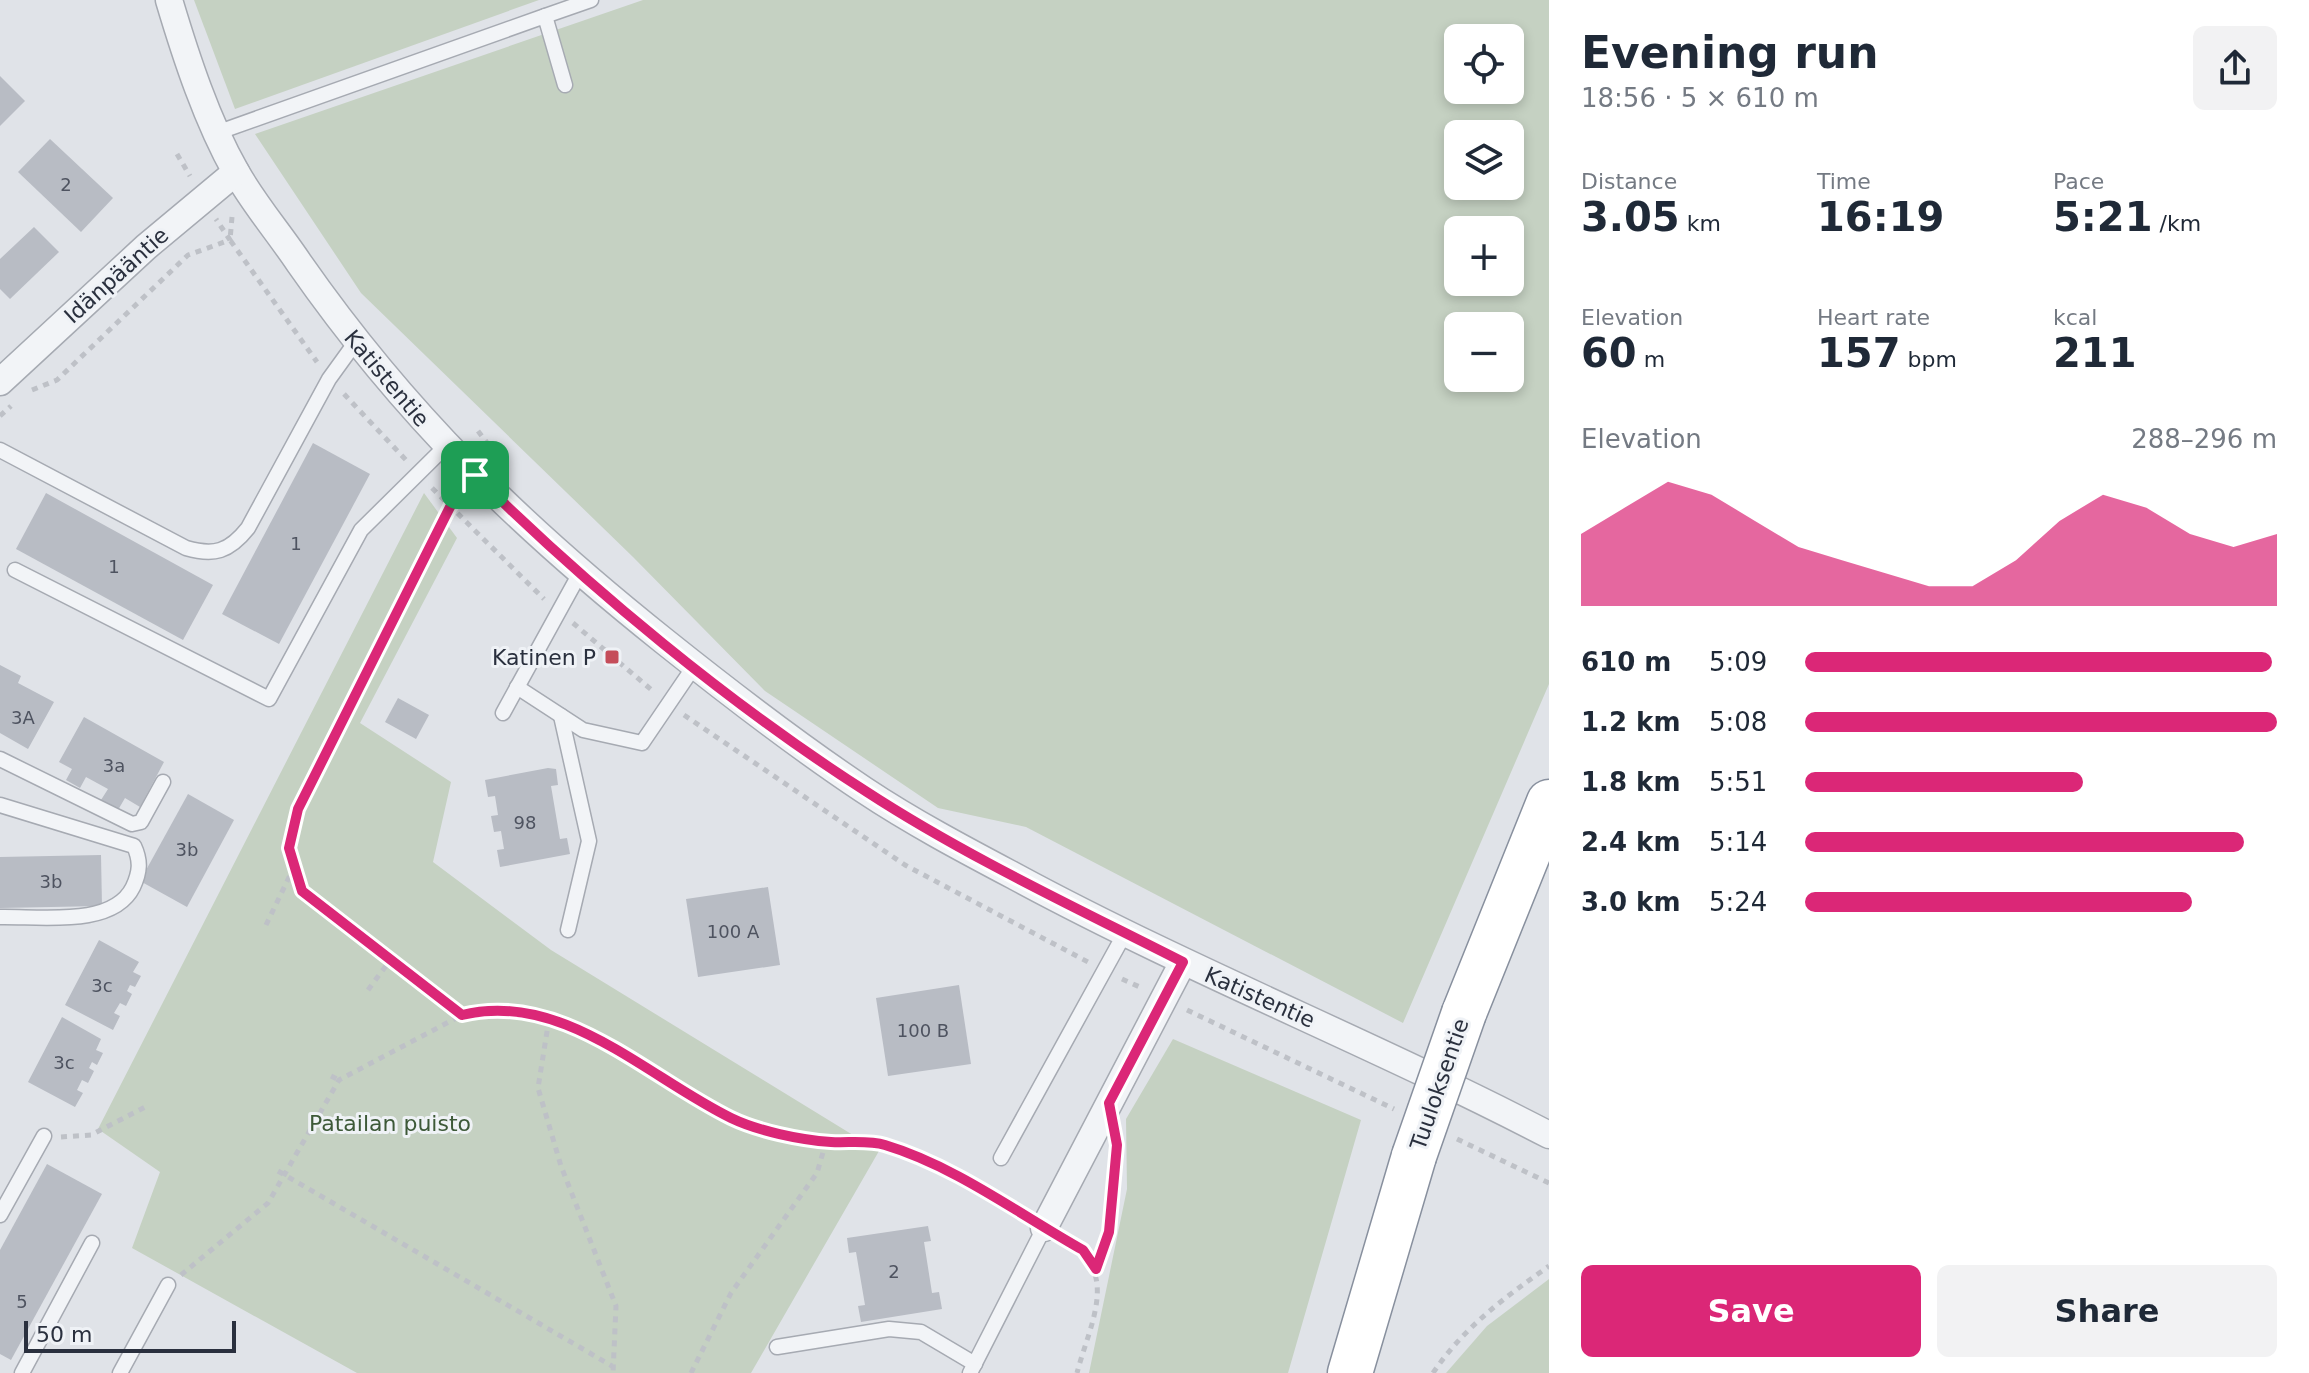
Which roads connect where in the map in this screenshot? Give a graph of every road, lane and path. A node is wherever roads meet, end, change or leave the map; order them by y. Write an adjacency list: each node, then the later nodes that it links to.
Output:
1 (169, 0): 5 (street, Katistentie)
2 (591, 0): 3 (lane)
3 (545, 16): 4 (lane); 5 (lane)
4 (565, 85)
5 (219, 132): 6 (street, Katistentie)
6 (236, 172): 8 (street, Katistentie); 9 (street, Idänpääntie)
7 (230, 240): 9 (path, Idänpääntie)
8 (355, 343): 12 (street, Katistentie); 13 (lane)
9 (10, 383): 10 (path, Idänpääntie)
10 (0, 416)
11 (478, 431): 14 (path)
12 (446, 446): 14 (street, Katistentie); 15 (lane)
13 (0, 450)
14 (475, 475): 16 (street, Katistentie); 25 (path)
15 (15, 570)
16 (580, 573): 17 (street, Katistentie); 18 (lane)
17 (695, 665): 20 (lane); 29 (street, Katistentie)
18 (517, 687): 19 (lane); 20 (lane)
19 (503, 713)
20 (561, 716): 28 (lane)
21 (0, 759): 22 (lane)
22 (163, 782)
23 (1549, 802): 60 (highway, Tuuloksentie, bridge)
24 (0, 805): 26 (lane)
25 (293, 868): 27 (path); 30 (path)
26 (0, 917)
27 (266, 925)
28 (568, 930)
29 (1125, 933): 31 (street, Katistentie); 43 (lane)
30 (391, 959): 32 (path); 33 (path)
31 (1183, 962): 37 (street); 39 (street, Katistentie)
32 (368, 990)
33 (462, 1015): 34 (path); 36 (path)
34 (549, 1019): 42 (path); 55 (path)
35 (331, 1076): 36 (path)
36 (339, 1080): 45 (path)
37 (1109, 1103): 48 (street); 51 (path)
38 (145, 1107): 40 (path)
39 (1549, 1135)
40 (44, 1136): 47 (lane)
41 (1458, 1140): 46 (path)
42 (826, 1142): 48 (path); 58 (path)
43 (1001, 1158)
44 (278, 1171): 45 (path)
45 (285, 1174): 52 (path); 55 (path)
46 (1549, 1183)
47 (0, 1215)
48 (1044, 1228): 51 (path); 54 (lane)
49 (92, 1243): 56 (lane)
50 (1549, 1266): 61 (path)
51 (1096, 1269): 59 (path)
52 (168, 1285): 57 (lane)
53 (777, 1347): 54 (lane)
54 (972, 1368)
55 (612, 1370)
56 (22, 1373)
57 (120, 1373)
58 (691, 1373)
59 (1077, 1373)
60 (1350, 1373)
61 (1433, 1373)

